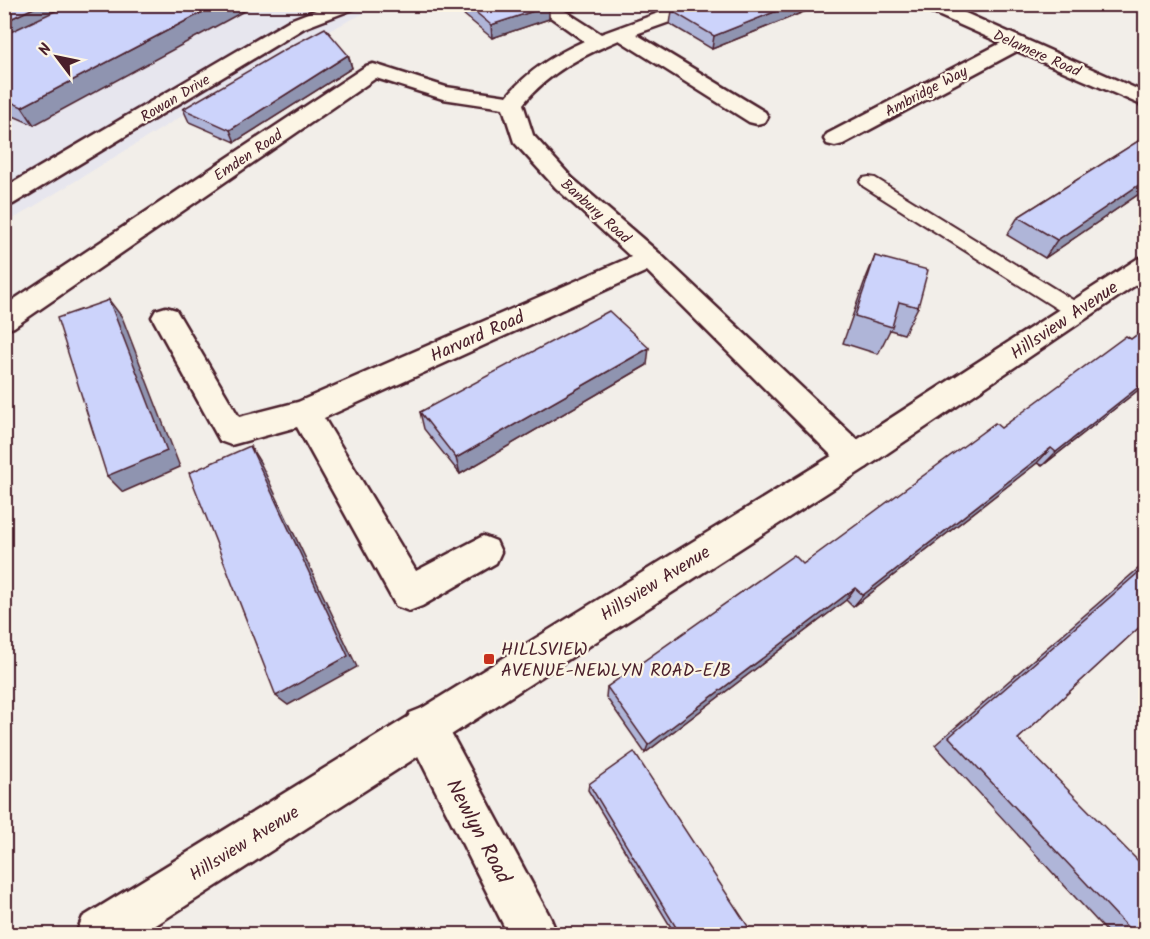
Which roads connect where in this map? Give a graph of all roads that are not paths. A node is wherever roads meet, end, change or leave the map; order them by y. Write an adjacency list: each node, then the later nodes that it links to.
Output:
1 (349, 4): 12 (street, Rowan Drive)
2 (541, 4): 5 (street)
3 (702, 4): 5 (street)
4 (929, 4): 6 (street, Delamere Road)
5 (611, 38): 8 (street); 9 (street)
6 (1017, 44): 7 (street, Delamere Road); 10 (street, Ambridge Way)
7 (1146, 101)
8 (512, 103): 13 (street, Banbury Road); 17 (street, Emden Road)
9 (757, 117)
10 (835, 139)
11 (868, 182): 15 (lane)
12 (4, 199)
13 (650, 259): 18 (street, Harvard Road); 19 (street, Banbury Road)
14 (1146, 265): 15 (street, Hillsview Avenue)
15 (1077, 312): 19 (street, Hillsview Avenue)
16 (166, 317): 18 (street, Harvard Road)
17 (4, 320)
18 (305, 413): 20 (street)
19 (855, 458): 21 (street, Hillsview Avenue)
20 (483, 552)
21 (425, 728): 22 (street, Hillsview Avenue); 23 (street, Newlyn Road)
22 (100, 934)
23 (533, 934)

